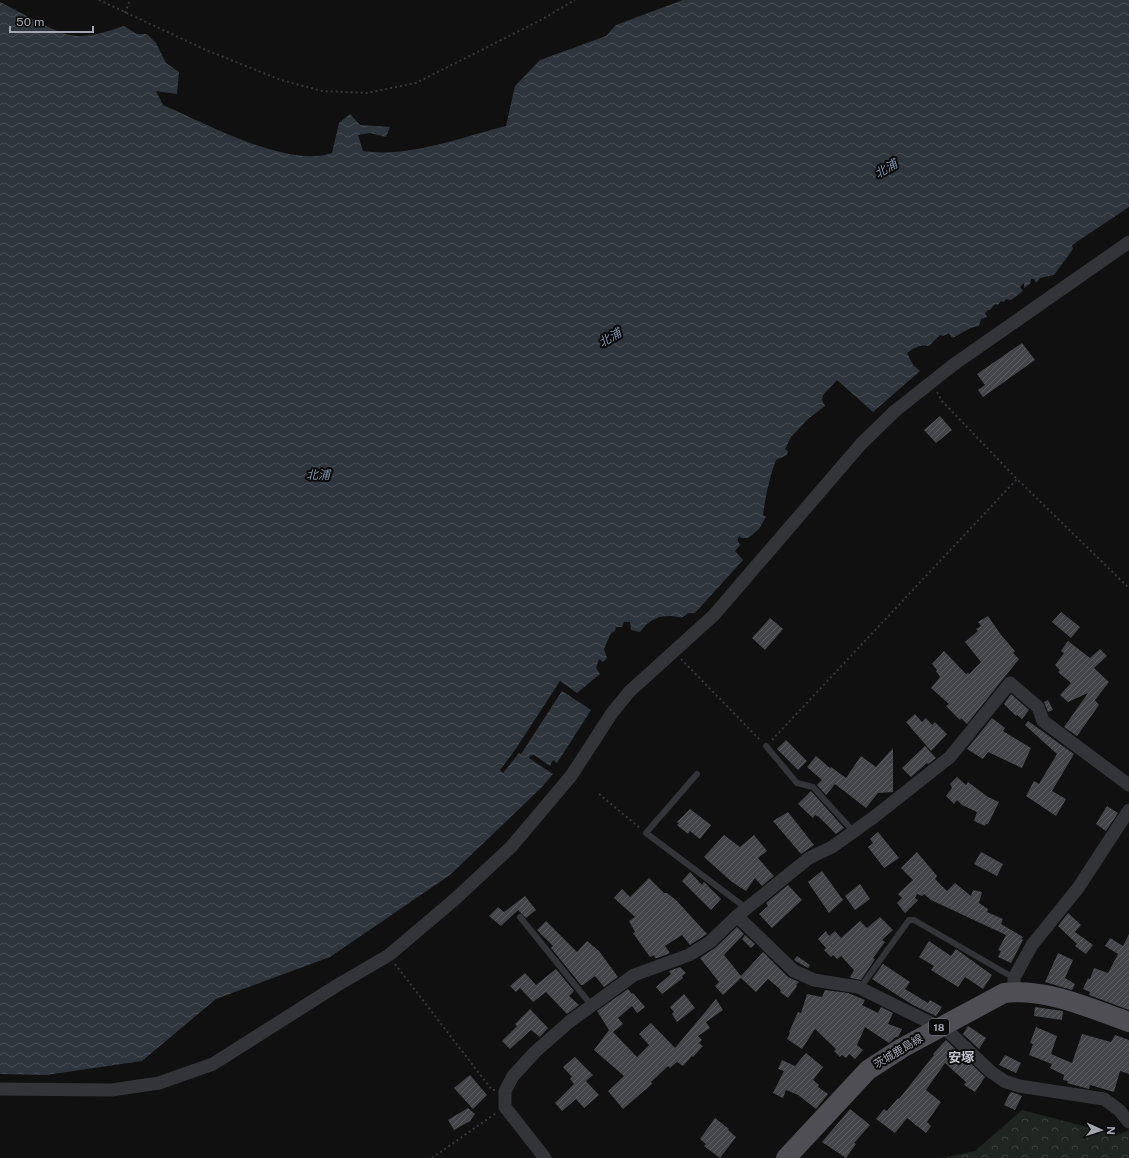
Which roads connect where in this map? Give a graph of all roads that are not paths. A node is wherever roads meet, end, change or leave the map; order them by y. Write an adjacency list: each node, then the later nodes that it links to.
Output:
1 (1129, 242): 14 (street)
2 (766, 746): 6 (lane)
3 (697, 774): 7 (lane)
4 (1129, 785): 6 (street)
5 (1129, 810): 9 (street)
6 (854, 831): 7 (street)
7 (741, 912): 10 (street); 11 (street)
8 (520, 917): 11 (lane)
9 (1014, 985): 10 (lane); 12 (main road, 茨城鹿島線 / 18); 13 (main road, 茨城鹿島線 / 18)
10 (860, 988): 13 (street)
11 (592, 1006): 16 (street)
12 (1129, 1022)
13 (939, 1027): 15 (street); 17 (main road, 茨城鹿島線 / 18)
14 (0, 1090)
15 (1129, 1122)
16 (545, 1158)
17 (786, 1158)

